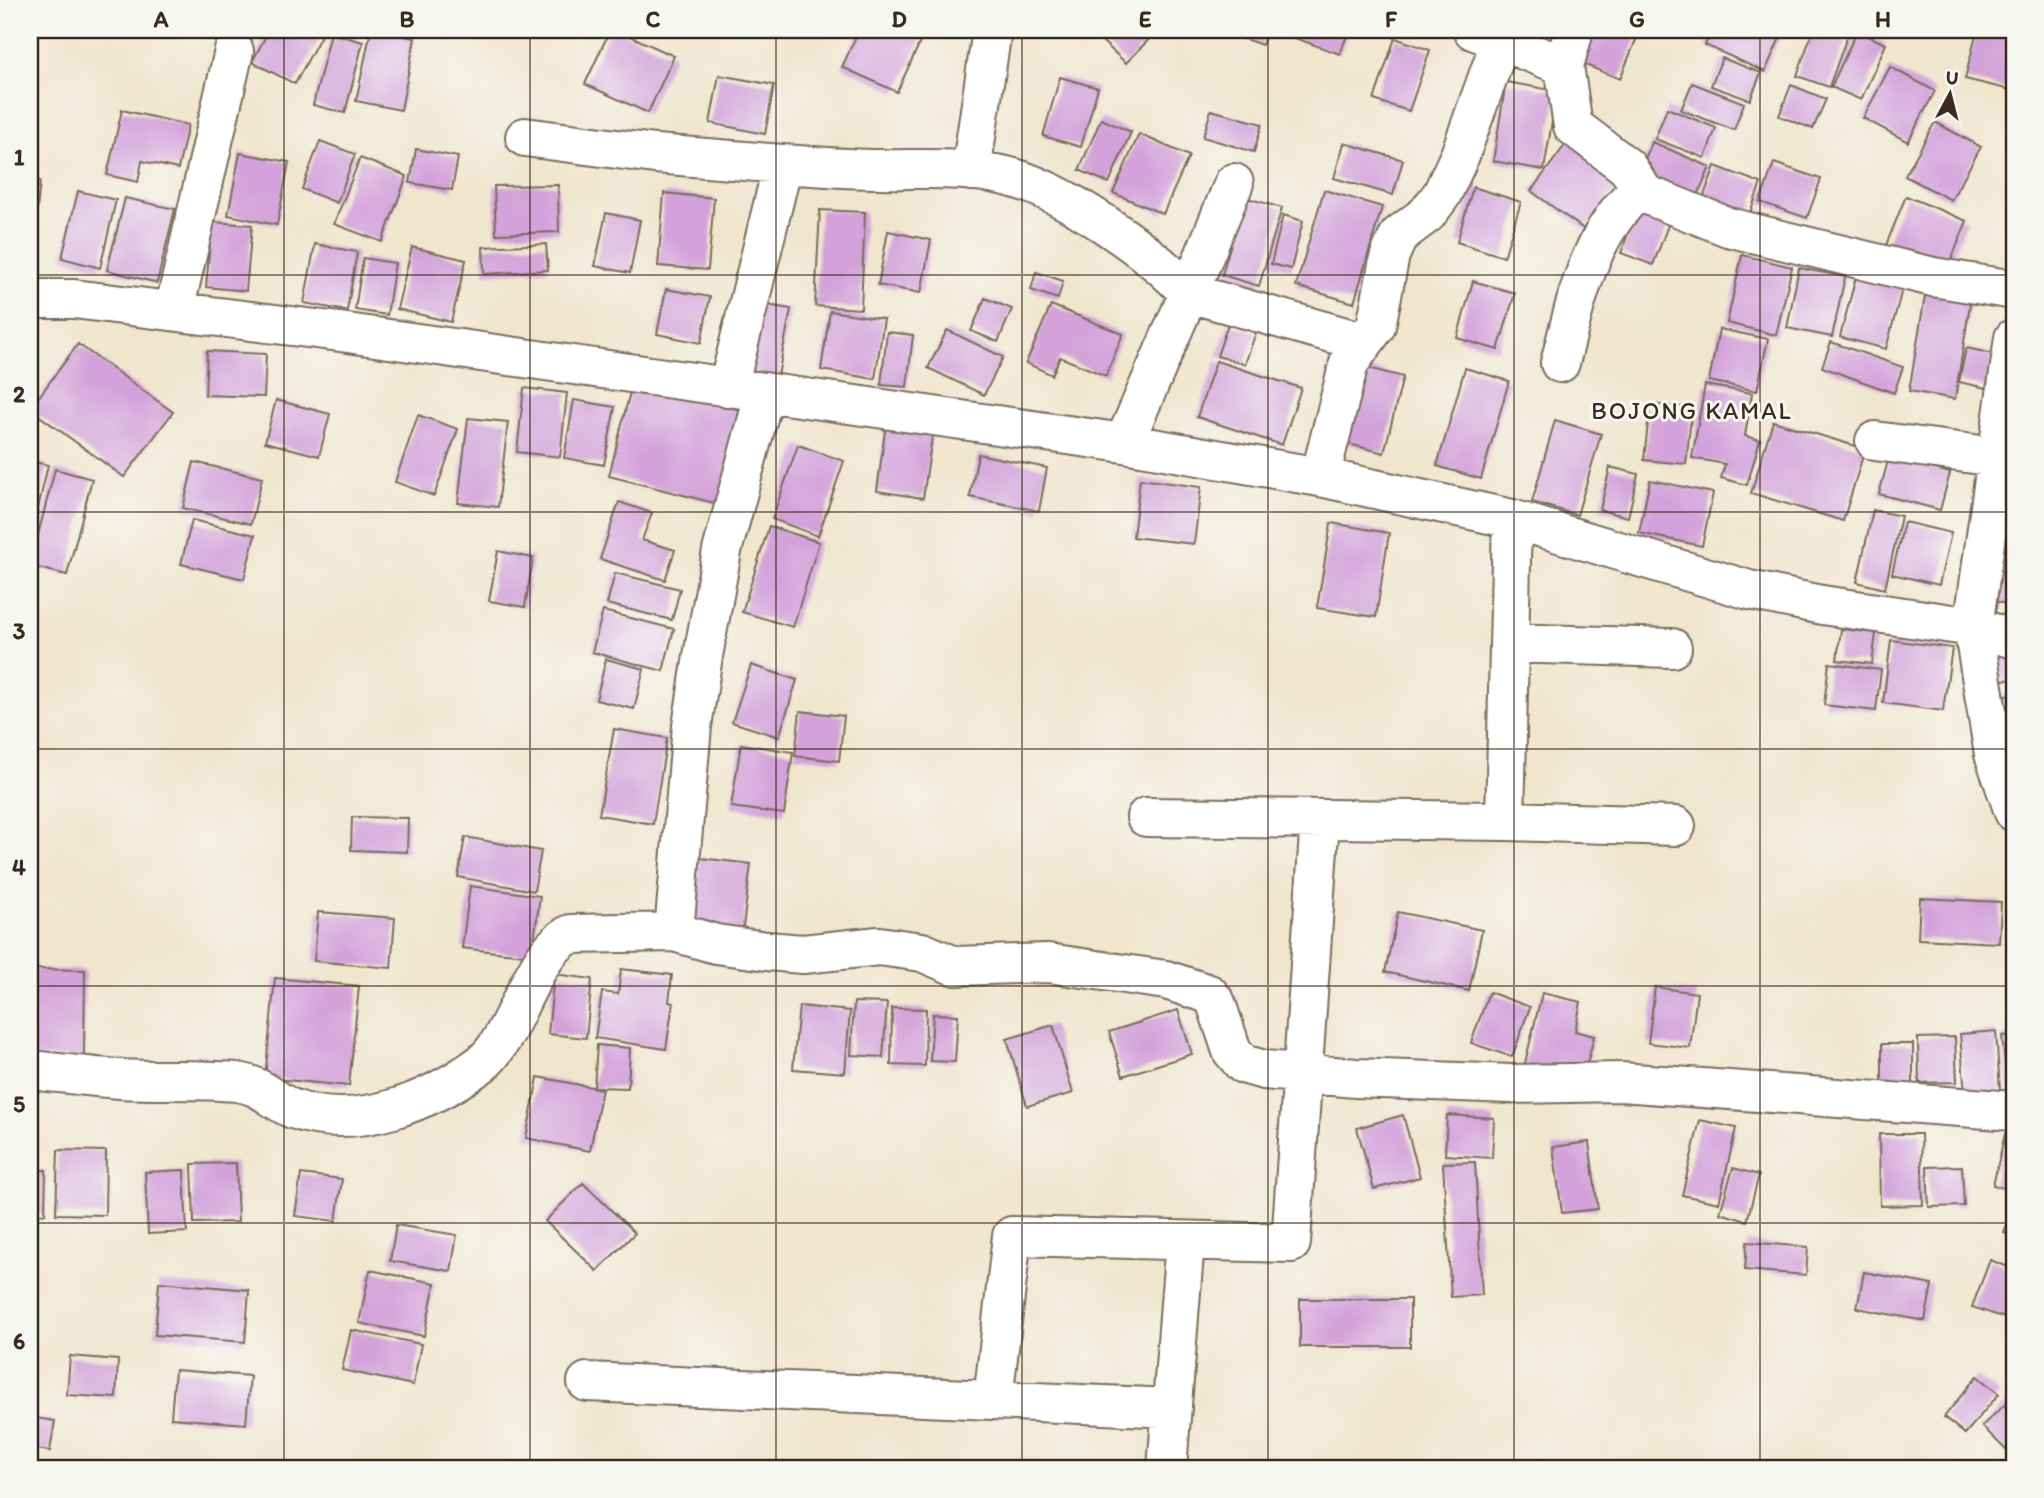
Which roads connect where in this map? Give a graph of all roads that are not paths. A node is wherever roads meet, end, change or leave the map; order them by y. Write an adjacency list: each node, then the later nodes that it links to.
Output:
1 (992, 30): 8 (street)
2 (1574, 30): 5 (street)
3 (1486, 36): 5 (street); 16 (street)
4 (234, 51): 14 (street)
5 (1564, 66): 10 (street)
6 (525, 136): 7 (street)
7 (783, 164): 8 (street); 18 (street)
8 (971, 171): 12 (street)
9 (1234, 183): 12 (street)
10 (1640, 189): 11 (street); 17 (street)
11 (2014, 290)
12 (1189, 293): 16 (street); 20 (street)
13 (30, 299): 14 (street)
14 (174, 311): 18 (street)
15 (2014, 338): 21 (street)
16 (1363, 342): 22 (street)
17 (1560, 363)
18 (746, 390): 20 (street); 33 (street)
19 (1875, 441): 21 (street)
20 (1124, 443): 22 (street)
21 (1996, 457): 24 (street)
22 (1320, 477): 23 (street)
23 (1512, 519): 24 (street); 26 (street)
24 (1973, 627): 25 (street); 28 (street)
25 (2014, 639)
26 (1509, 643): 27 (street); 31 (street)
27 (1672, 648)
28 (2014, 812)
29 (1146, 817): 30 (street)
30 (1320, 819): 31 (street); 35 (street)
31 (1505, 821): 32 (street)
32 (1676, 826)
33 (674, 932): 34 (street); 35 (street)
34 (30, 1070)
35 (1305, 1073): 36 (street); 37 (street)
36 (2014, 1111)
37 (1185, 1241): 39 (street); 40 (street)
38 (587, 1382): 39 (street)
39 (993, 1400): 40 (street)
40 (1172, 1408): 41 (street)
41 (1167, 1468)

